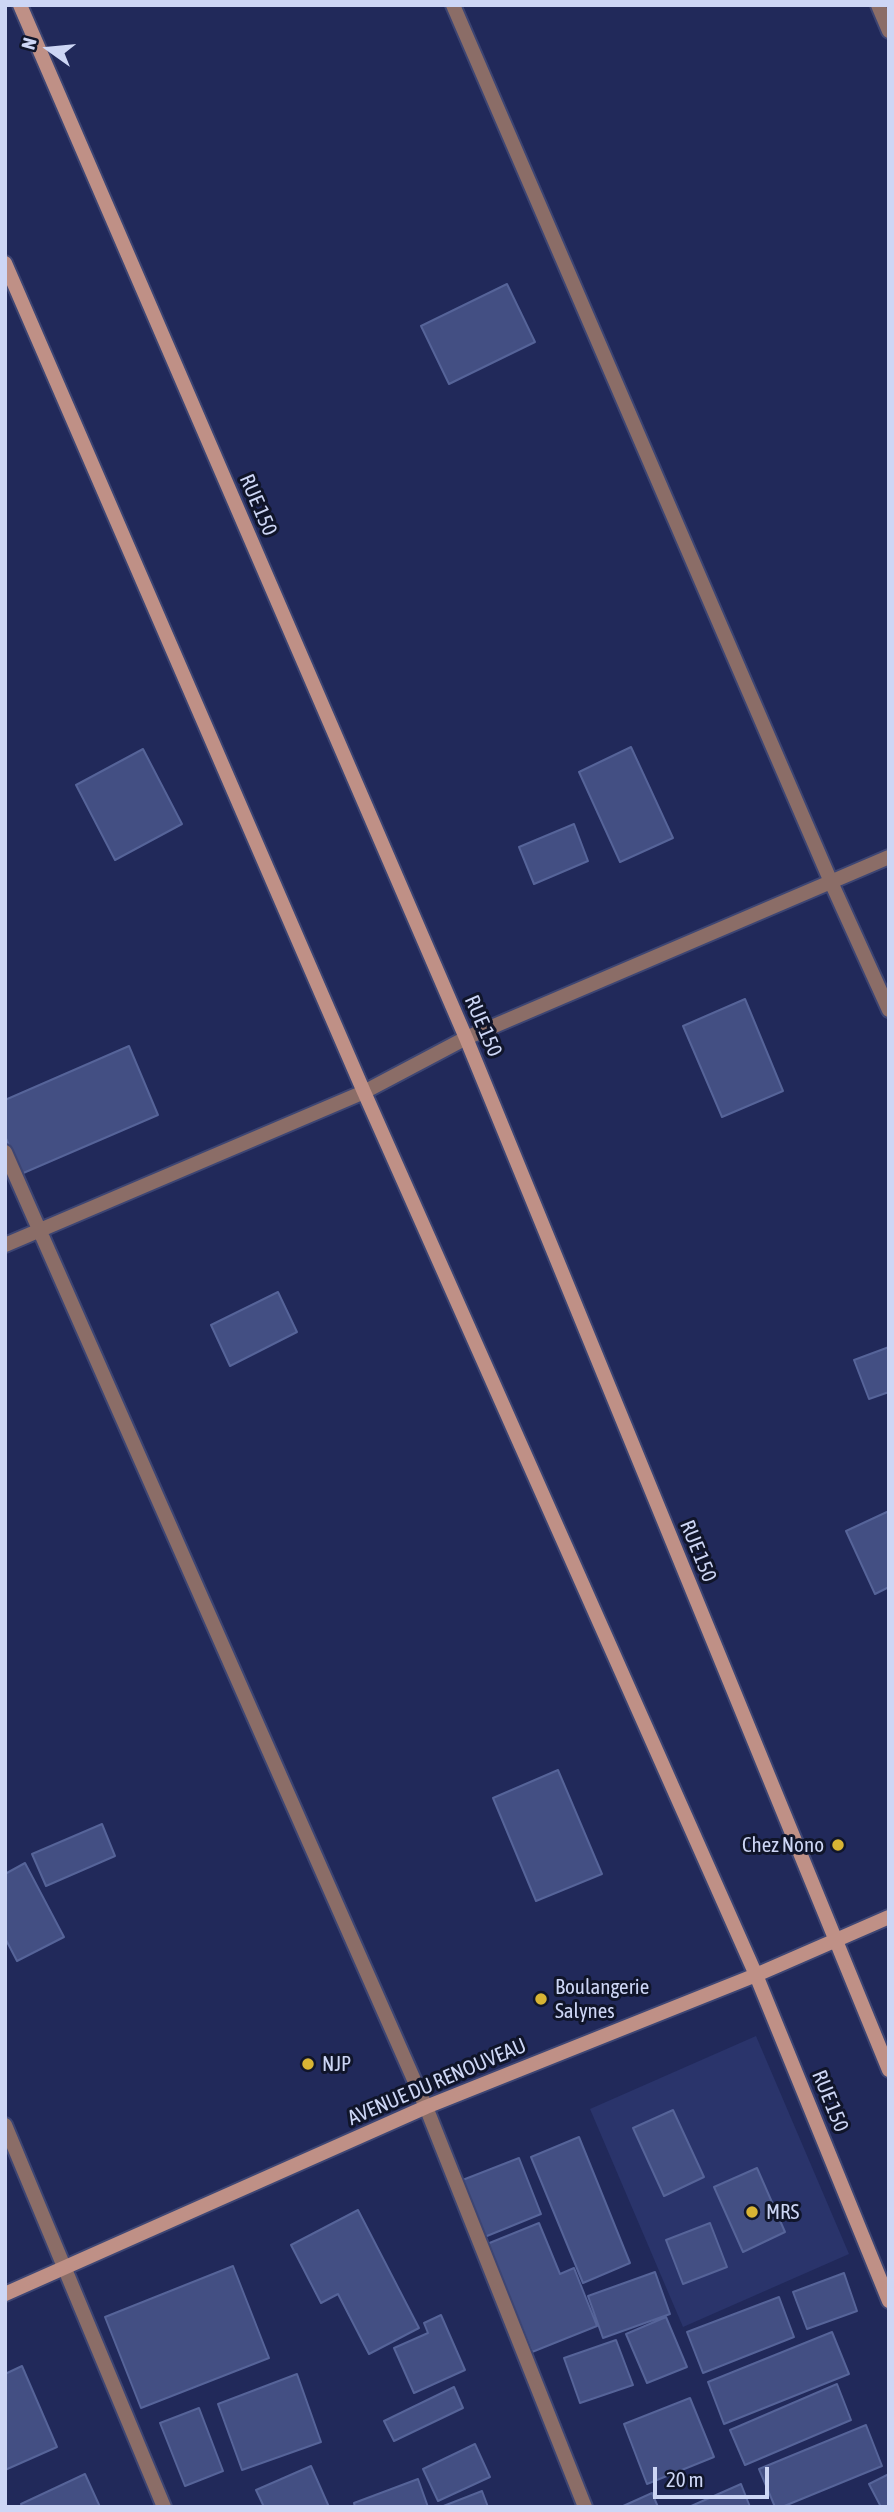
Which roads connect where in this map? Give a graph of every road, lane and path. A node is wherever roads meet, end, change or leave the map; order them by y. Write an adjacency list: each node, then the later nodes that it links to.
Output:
1 (20, 5): 9 (main road, RUE 150)
2 (453, 5): 7 (street)
3 (878, 5): 4 (street)
4 (889, 31)
5 (5, 263): 10 (main road, RUE 150)
6 (889, 857): 7 (street)
7 (831, 881): 8 (street); 9 (street)
8 (889, 1010)
9 (466, 1038): 10 (street); 15 (main road, RUE 150)
10 (365, 1092): 12 (street); 16 (main road, RUE 150)
11 (5, 1152): 12 (street)
12 (40, 1229): 13 (street); 18 (street)
13 (5, 1245)
14 (889, 1916): 15 (main road, AVENUE DU RENOUVEAU)
15 (834, 1941): 16 (main road, AVENUE DU RENOUVEAU); 17 (main road, RUE 150)
16 (755, 1975): 18 (main road, AVENUE DU RENOUVEAU); 22 (main road, RUE 150)
17 (889, 2070)
18 (426, 2107): 20 (main road, AVENUE DU RENOUVEAU); 24 (street)
19 (5, 2125): 20 (street)
20 (65, 2268): 21 (main road, AVENUE DU RENOUVEAU); 23 (street)
21 (5, 2294)
22 (889, 2301)
23 (164, 2507)
24 (585, 2507)

